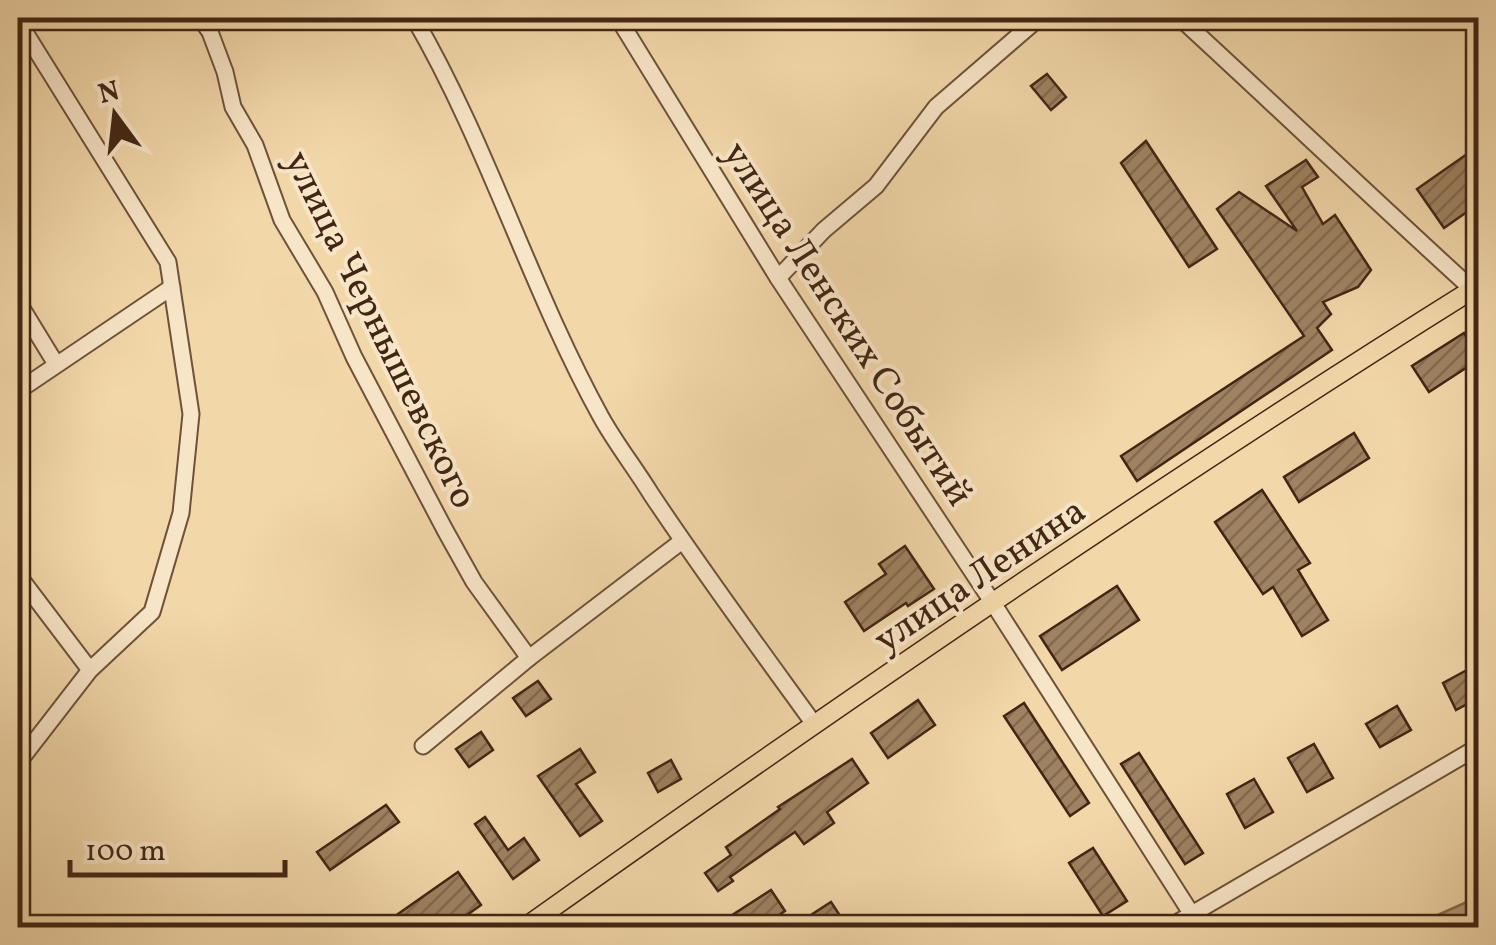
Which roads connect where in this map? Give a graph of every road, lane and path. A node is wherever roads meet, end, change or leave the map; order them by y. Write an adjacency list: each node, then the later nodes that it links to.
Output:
1 (200, 18): 16 (street, улица Чернышевского)
2 (414, 18): 13 (street)
3 (618, 18): 7 (street, улица Ленских Событий)
4 (1039, 18): 7 (street)
5 (1180, 18): 9 (street)
6 (18, 21): 8 (street)
7 (778, 278): 15 (street, улица Ленских Событий)
8 (172, 288): 11 (street); 17 (street)
9 (1477, 292): 15 (main road, улица Ленина)
10 (18, 302): 11 (street)
11 (56, 364): 12 (street)
12 (18, 390)
13 (682, 541): 16 (street); 18 (street)
14 (18, 575): 17 (street)
15 (993, 603): 18 (main road, улица Ленина); 22 (street, улица Ленских Событий)
16 (530, 658): 19 (street)
17 (90, 670): 21 (street)
18 (814, 724): 23 (main road, улица Ленина)
19 (423, 746)
20 (1478, 746): 22 (street)
21 (18, 762)
22 (1191, 913): 24 (street)
23 (524, 928)
24 (1168, 928)

